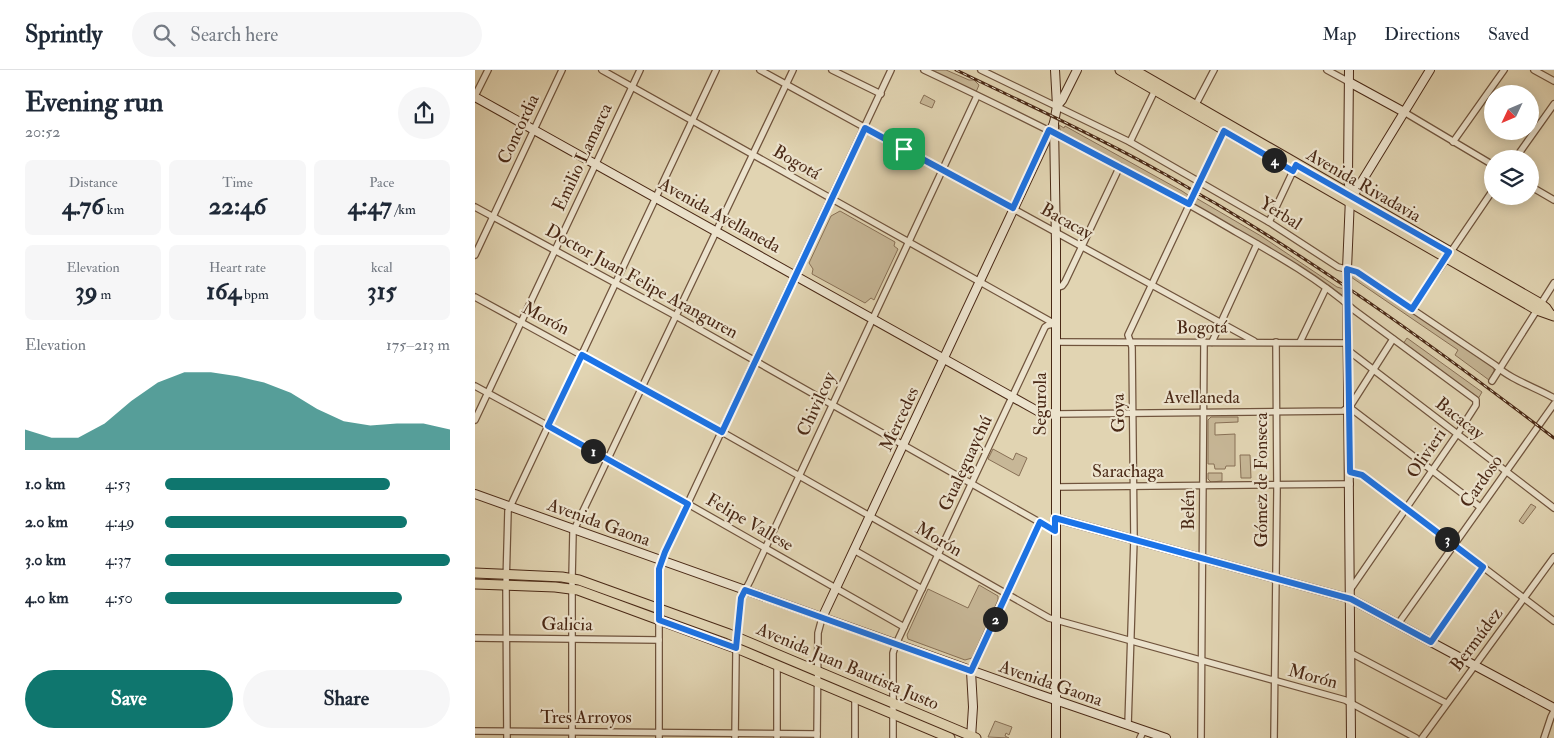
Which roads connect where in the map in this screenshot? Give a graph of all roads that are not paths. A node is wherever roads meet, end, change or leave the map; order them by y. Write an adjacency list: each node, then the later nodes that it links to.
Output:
1 (487, 70): 32 (street)
2 (562, 70): 42 (street, Concordia)
3 (602, 70): 27 (street, Bogotá)
4 (640, 70): 27 (street, Emilio Lamarca)
5 (716, 70): 38 (street)
6 (760, 70): 25 (street, Bacacay)
7 (793, 70): 25 (street)
8 (832, 70): 30 (street)
9 (891, 70): 30 (street)
10 (924, 70): 31 (street)
11 (981, 70): 22 (street, Yerbal)
12 (1055, 70): 26 (main road)
13 (1077, 70): 29 (main road)
14 (1120, 70): 28 (main road, Avenida Rivadavia)
15 (1134, 70): 28 (main road, Avenida Rivadavia)
16 (1214, 70): 36 (street)
17 (1327, 70): 24 (street)
18 (1349, 70): 24 (main road)
19 (1430, 70): 37 (main road)
20 (1504, 70): 45 (street)
21 (1534, 70): 23 (street)
22 (989, 72): 34 (street, Yerbal)
23 (1554, 81)
24 (1349, 82): 35 (main road); 58 (main road)
25 (786, 84): 40 (street, Bacacay); 49 (street)
26 (1055, 85): 29 (main road); 34 (main road)
27 (632, 86): 38 (street, Bogotá); 51 (street, Emilio Lamarca)
28 (1157, 87): 36 (main road, Avenida Rivadavia); 44 (street)
29 (1067, 90): 34 (main road)
30 (881, 94): 40 (street)
31 (977, 96): 43 (street); 54 (street, Chivilcoy)
32 (475, 97): 42 (main road, Avenida Avellaneda)
33 (1554, 104): 48 (street)
34 (1057, 106): 43 (main road, Mercedes); 44 (street, Yerbal)
35 (1394, 107): 37 (main road); 39 (main road)
36 (1193, 108): 41 (main road, Avenida Rivadavia)
37 (1404, 112): 39 (main road); 45 (street)
38 (693, 121): 49 (street, Bogotá); 57 (street)
39 (1398, 125): 58 (main road)
40 (865, 128): 54 (street, Bacacay); 59 (street)
41 (1226, 128): 53 (main road, Avenida Rivadavia); 55 (street, Goya)
42 (534, 130): 51 (main road, Avenida Avellaneda); 65 (street, Concordia)
43 (1052, 132): 46 (main road, Mercedes); 47 (main road, Segurola); 52 (street)
44 (1130, 142): 55 (street, Yerbal)
45 (1453, 142): 50 (street)
46 (1044, 143): 47 (main road); 64 (main road, Mercedes)
47 (1055, 146): 68 (main road, Segurola)
48 (1521, 150)
49 (753, 154): 59 (street, Bogotá); 67 (street)
50 (1484, 160)
51 (595, 163): 57 (main road, Avenida Avellaneda); 72 (street, Emilio Lamarca)
52 (1120, 166): 62 (street); 71 (street)
53 (1295, 168): 58 (main road, Avenida Rivadavia); 66 (street)
54 (943, 170): 64 (street, Bacacay); 69 (street, Chivilcoy)
55 (1200, 181): 62 (street, Goya); 66 (street, Yerbal)
56 (1539, 191): 60 (street)
57 (657, 197): 67 (main road, Avenida Avellaneda); 78 (street)
58 (1350, 199): 74 (main road, Avenida Rivadavia); 75 (main road)
59 (831, 200): 69 (street, Bogotá); 76 (street)
60 (1554, 200)
61 (1484, 203): 74 (street)
62 (1189, 204): 70 (street); 80 (street, Goya)
63 (475, 207): 65 (street, Doctor Juan Felipe Aranguren)
64 (1013, 208): 68 (street, Bacacay); 77 (main road, Mercedes)
65 (493, 216): 72 (street, Doctor Juan Felipe Aranguren); 73 (street, Concordia)
66 (1269, 222): 75 (street, Yerbal)
67 (717, 230): 76 (main road, Avenida Avellaneda); 88 (street)
68 (1055, 232): 71 (street, Bacacay); 81 (main road, Segurola)
69 (909, 242): 77 (street, Bogotá); 89 (street, Chivilcoy)
70 (1257, 244): 82 (street); 91 (street)
71 (1082, 246): 80 (street, Bacacay); 81 (street)
72 (555, 250): 78 (street, Doctor Juan Felipe Aranguren); 90 (street, Emilio Lamarca)
73 (475, 255)
74 (1447, 255): 85 (main road, Avenida Rivadavia); 86 (street)
75 (1347, 269): 84 (main road); 86 (street, Yerbal)
76 (796, 276): 89 (main road, Avenida Avellaneda); 105 (street)
77 (978, 281): 92 (street, Bogotá); 104 (main road, Mercedes)
78 (616, 283): 88 (street, Doctor Juan Felipe Aranguren); 103 (street)
79 (1554, 283): 85 (street)
80 (1152, 285): 91 (street, Bacacay); 96 (street, Goya)
81 (1056, 288): 92 (main road, Segurola)
82 (1326, 288): 84 (street); 100 (street)
83 (475, 297): 90 (street, Morón)
84 (1348, 304): 93 (street); 101 (main road)
85 (1539, 307): 87 (main road, Avenida Rivadavia); 106 (street)
86 (1412, 309): 106 (street, Yerbal)
87 (1552, 315)
88 (676, 316): 105 (street, Doctor Juan Felipe Aranguren); 110 (street)
89 (873, 319): 104 (main road, Avenida Avellaneda); 115 (street, Chivilcoy)
90 (521, 322): 103 (street, Morón); 111 (street, Emilio Lamarca)
91 (1221, 323): 94 (street, Bacacay); 98 (street)
92 (1055, 324): 95 (main road, Segurola); 112 (street, Gualeguaychú)
93 (1393, 339): 107 (street); 124 (street, Olivieri)
94 (1254, 341): 98 (street, Bogotá); 99 (street, Bogotá)
95 (1055, 342): 96 (street, Bogotá); 120 (main road, Segurola)
96 (1130, 342): 97 (street, Bogotá); 119 (street, Goya)
97 (1204, 342): 98 (street, Bogotá); 117 (street, Belén)
98 (1212, 342)
99 (1276, 342): 100 (street, Bogotá); 118 (street, Gómez de Fonseca)
100 (1300, 342): 101 (street, Bogotá)
101 (1349, 343): 102 (main road)
102 (1349, 351): 107 (street, Bacacay); 116 (main road)
103 (582, 355): 110 (street, Morón); 122 (street)
104 (943, 358): 112 (main road, Avenida Avellaneda); 125 (main road, Mercedes)
105 (756, 361): 115 (street, Doctor Juan Felipe Aranguren); 123 (street)
106 (1499, 369): 108 (street); 113 (street, Yerbal)
107 (1374, 370): 116 (street); 124 (street, Bacacay)
108 (1492, 381)
109 (475, 386): 111 (street, Felipe Vallese)
110 (643, 388): 123 (street, Morón); 126 (street)
111 (488, 393): 121 (street, Emilio Lamarca); 122 (street, Felipe Vallese)
112 (1013, 397): 120 (main road, Avenida Avellaneda); 131 (street, Gualeguaychú)
113 (1554, 398)
114 (1554, 404): 129 (street, Cardoso)
115 (833, 405): 125 (street, Doctor Juan Felipe Aranguren); 130 (street, Chivilcoy)
116 (1349, 407): 118 (street, Avellaneda); 127 (street); 128 (main road)
117 (1204, 412): 118 (street, Avellaneda); 119 (street, Avellaneda); 134 (street, Belén)
118 (1276, 412): 135 (street, Gómez de Fonseca)
119 (1133, 413): 120 (street, Avellaneda); 133 (street, Goya)
120 (1055, 414): 136 (main road, Segurola)
121 (475, 420)
122 (548, 426): 126 (street, Felipe Vallese); 139 (street)
123 (722, 432): 130 (street, Morón); 138 (street)
124 (1457, 434): 127 (street, Olivieri); 129 (street, Bacacay)
125 (904, 445): 131 (street, Doctor Juan Felipe Aranguren); 143 (main road, Mercedes)
126 (609, 459): 138 (street, Felipe Vallese); 146 (street)
127 (1431, 470): 140 (street); 141 (street, Olivieri)
128 (1350, 472): 132 (main road); 141 (street)
129 (1505, 472): 140 (street, Cardoso); 142 (street, Bacacay)
130 (799, 476): 143 (street, Morón); 150 (street, Chivilcoy)
131 (972, 483): 145 (street, Doctor Juan Felipe Aranguren); 152 (street, Gualeguaychú)
132 (1350, 484): 135 (street, Sarachaga); 156 (main road)
133 (1134, 486): 134 (street, Sarachaga); 136 (street, Sarachaga); 148 (street, Goya)
134 (1203, 486): 135 (street, Sarachaga); 153 (street, Belén)
135 (1277, 486): 162 (street, Gómez de Fonseca)
136 (1055, 487): 144 (main road, Segurola)
137 (475, 494): 139 (main road, Avenida Gaona)
138 (688, 504): 150 (street, Felipe Vallese); 155 (street)
139 (510, 507): 146 (main road, Avenida Gaona); 160 (street)
140 (1480, 507): 149 (street, Cardoso)
141 (1406, 508): 149 (street); 158 (street, Olivieri)
142 (1554, 508)
143 (869, 516): 151 (main road, Mercedes); 152 (street, Morón)
144 (1055, 518): 147 (main road, Segurola); 148 (main road)
145 (1040, 522): 147 (street, Doctor Juan Felipe Aranguren); 170 (street)
146 (574, 529): 155 (main road, Avenida Gaona); 161 (street)
147 (1055, 531): 177 (main road, Segurola)
148 (1134, 539): 153 (main road); 185 (street, Goya)
149 (1454, 544): 157 (street); 178 (street, Cardoso)
150 (765, 548): 166 (street, Felipe Vallese); 168 (street, Chivilcoy)
151 (854, 550): 166 (main road, Mercedes); 167 (street)
152 (938, 556): 167 (street, Gualeguaychú); 170 (street, Morón)
153 (1203, 558): 162 (main road); 190 (street, Belén)
154 (1554, 558): 171 (street, Bermúdez)
155 (662, 561): 168 (main road, Avenida Gaona); 173 (street)
156 (1350, 567): 158 (street); 169 (main road)
157 (1483, 567): 171 (street); 186 (street)
158 (1364, 569): 169 (street, Olivieri)
159 (475, 574): 160 (main road, Avenida Juan Bautista Justo)
160 (507, 574): 161 (main road, Avenida Juan Bautista Justo); 164 (street)
161 (571, 578): 165 (street); 173 (main road, Avenida Juan Bautista Justo)
162 (1275, 578): 172 (main road); 196 (street, Gómez de Fonseca)
163 (475, 584): 164 (main road, Avenida Juan Bautista Justo)
164 (506, 585): 165 (main road, Avenida Juan Bautista Justo); 182 (street)
165 (572, 588): 175 (main road, Avenida Juan Bautista Justo); 183 (street)
166 (836, 588): 174 (main road, Mercedes); 179 (street, Felipe Vallese)
167 (922, 589): 179 (street, Gualeguaychú)
168 (745, 590): 174 (main road, Avenida Gaona); 180 (street, Chivilcoy)
169 (1350, 590): 172 (main road)
170 (1007, 594): 177 (street, Morón); 194 (street)
171 (1524, 598): 176 (street); 192 (street, Bermúdez)
172 (1351, 599): 178 (main road); 189 (main road)
173 (659, 609): 175 (street); 180 (main road, Avenida Juan Bautista Justo)
174 (822, 618): 187 (main road, Avenida Gaona); 193 (street, Mercedes)
175 (659, 620): 184 (street); 188 (main road, Avenida Juan Bautista Justo)
176 (1554, 620)
177 (1056, 621): 185 (street, Morón); 198 (main road, Segurola)
178 (1398, 624): 186 (main road)
179 (904, 627): 187 (street, Gualeguaychú)
180 (737, 637): 188 (street, Chivilcoy); 193 (main road, Avenida Juan Bautista Justo)
181 (475, 638): 182 (street, Galicia)
182 (507, 638): 183 (street, Galicia); 209 (street)
183 (572, 640): 184 (street, Galicia); 207 (street)
184 (659, 640): 210 (street)
185 (1131, 642): 190 (street, Morón); 204 (street, Goya)
186 (1431, 642): 192 (main road)
187 (896, 644): 194 (main road, Avenida Gaona); 200 (street, Gualeguaychú)
188 (736, 648): 191 (main road, Avenida Juan Bautista Justo); 211 (street, Chivilcoy)
189 (1351, 653): 199 (main road); 201 (street)
190 (1202, 661): 196 (street, Morón); 222 (street, Belén)
191 (777, 665): 195 (main road, Avenida Juan Bautista Justo); 212 (street)
192 (1474, 665): 201 (street, Bermúdez); 202 (main road)
193 (817, 671): 195 (street, Mercedes); 200 (main road, Avenida Juan Bautista Justo)
194 (971, 671): 198 (main road, Avenida Gaona); 214 (main road)
195 (817, 682): 197 (main road, Avenida Juan Bautista Justo); 213 (street, Mercedes)
196 (1276, 682): 199 (street, Morón); 223 (street, Gómez de Fonseca)
197 (855, 698): 203 (main road, Avenida Juan Bautista Justo); 216 (street)
198 (1056, 700): 204 (main road, Avenida Gaona); 219 (main road, Segurola)
199 (1351, 702): 224 (main road); 225 (street, Morón)
200 (893, 703): 203 (street, Gualeguaychú); 214 (main road, Avenida Juan Bautista Justo)
201 (1446, 704): 226 (street, Bermúdez)
202 (1554, 709): 227 (street)
203 (893, 714): 208 (main road, Avenida Juan Bautista Justo); 217 (street, Gualeguaychú)
204 (1128, 725): 205 (main road, Avenida Gaona)
205 (1144, 730): 220 (street); 221 (main road, Avenida Gaona)
206 (475, 731): 209 (street, Tres Arroyos)
207 (572, 731): 209 (street, Tres Arroyos); 210 (street, Tres Arroyos); 215 (street)
208 (933, 734): 218 (main road, Avenida Juan Bautista Justo)
209 (507, 735)
210 (659, 735): 211 (street, Tres Arroyos)
211 (735, 735): 212 (street, Tres Arroyos)
212 (777, 735): 213 (street, Tres Arroyos)
213 (817, 736)
214 (973, 737)
215 (572, 738)
216 (855, 738)
217 (893, 738)
218 (950, 738)
219 (1056, 738)
220 (1140, 738)
221 (1166, 738)
222 (1201, 738)
223 (1274, 738)
224 (1351, 738)
225 (1416, 738)
226 (1422, 738)
227 (1544, 738)

